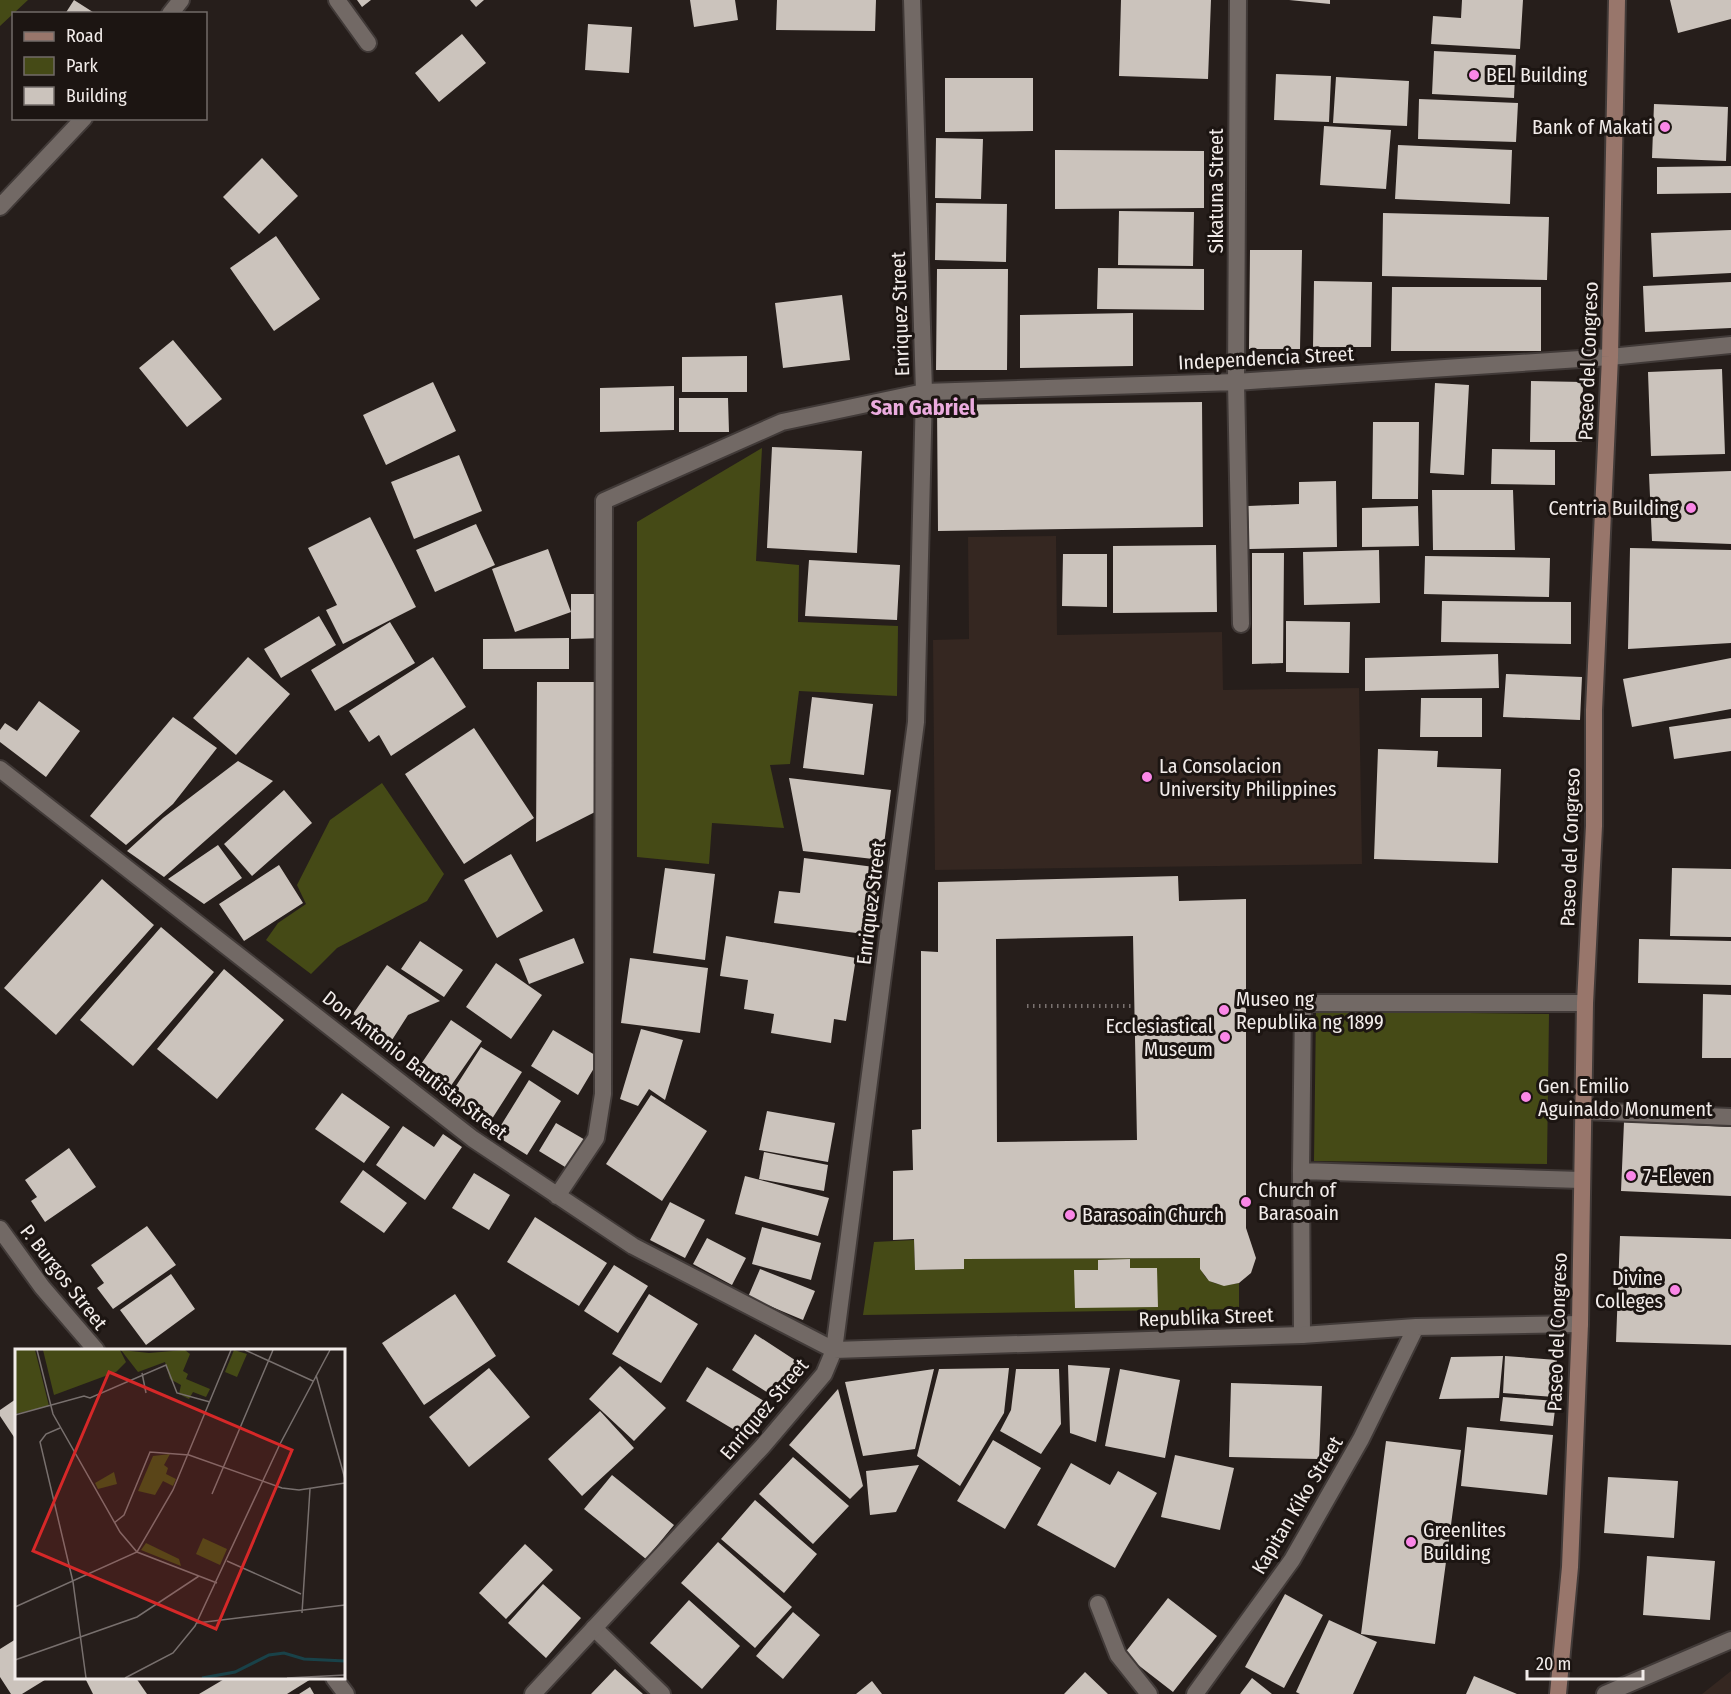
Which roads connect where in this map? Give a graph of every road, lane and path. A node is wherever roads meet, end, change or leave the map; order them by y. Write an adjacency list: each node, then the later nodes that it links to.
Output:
1 (181, 0): 6 (street)
2 (337, 0): 7 (street)
3 (912, 0): 13 (street, Enriquez Street)
4 (1238, 0): 12 (street, Sikatuna Street)
5 (1617, 0): 11 (main road, Paseo del Congreso)
6 (172, 12)
7 (368, 43)
8 (82, 120): 9 (street)
9 (0, 207)
10 (1731, 345): 11 (street, Independencia Street)
11 (1610, 357): 12 (street, Independencia Street); 16 (main road, Paseo del Congreso)
12 (1236, 382): 13 (street, Independencia Street); 14 (street, Sikatuna Street)
13 (924, 392): 23 (street, Independencia Street); 29 (street, Enriquez Street)
14 (1241, 624)
15 (0, 769): 23 (street, Don Antonio Bautista Street)
16 (1585, 1003): 19 (main road, Paseo del Congreso); 21 (street)
17 (1027, 1006): 18 (path)
18 (1135, 1006)
19 (1584, 1111): 20 (street); 22 (main road, Paseo del Congreso)
20 (1731, 1117)
21 (1301, 1172): 22 (street); 27 (street)
22 (1581, 1180): 25 (main road, Paseo del Congreso)
23 (557, 1196): 29 (street, Don Antonio Bautista Street)
24 (0, 1228): 28 (street, P. Burgos Street)
25 (1580, 1324): 26 (street, Republika Street); 39 (main road, Paseo del Congreso)
26 (1416, 1327): 27 (street, Republika Street); 38 (street, Kapitan Kiko Street)
27 (1302, 1335): 29 (street, Republika Street)
28 (95, 1349)
29 (834, 1350): 31 (street, Enriquez Street)
30 (1098, 1605): 37 (street)
31 (594, 1628): 35 (street, Enriquez Street); 36 (street)
32 (1731, 1640): 40 (street)
33 (335, 1679): 34 (street)
34 (346, 1694)
35 (533, 1694)
36 (662, 1694)
37 (1149, 1694)
38 (1195, 1694)
39 (1558, 1694)
40 (1605, 1694)

